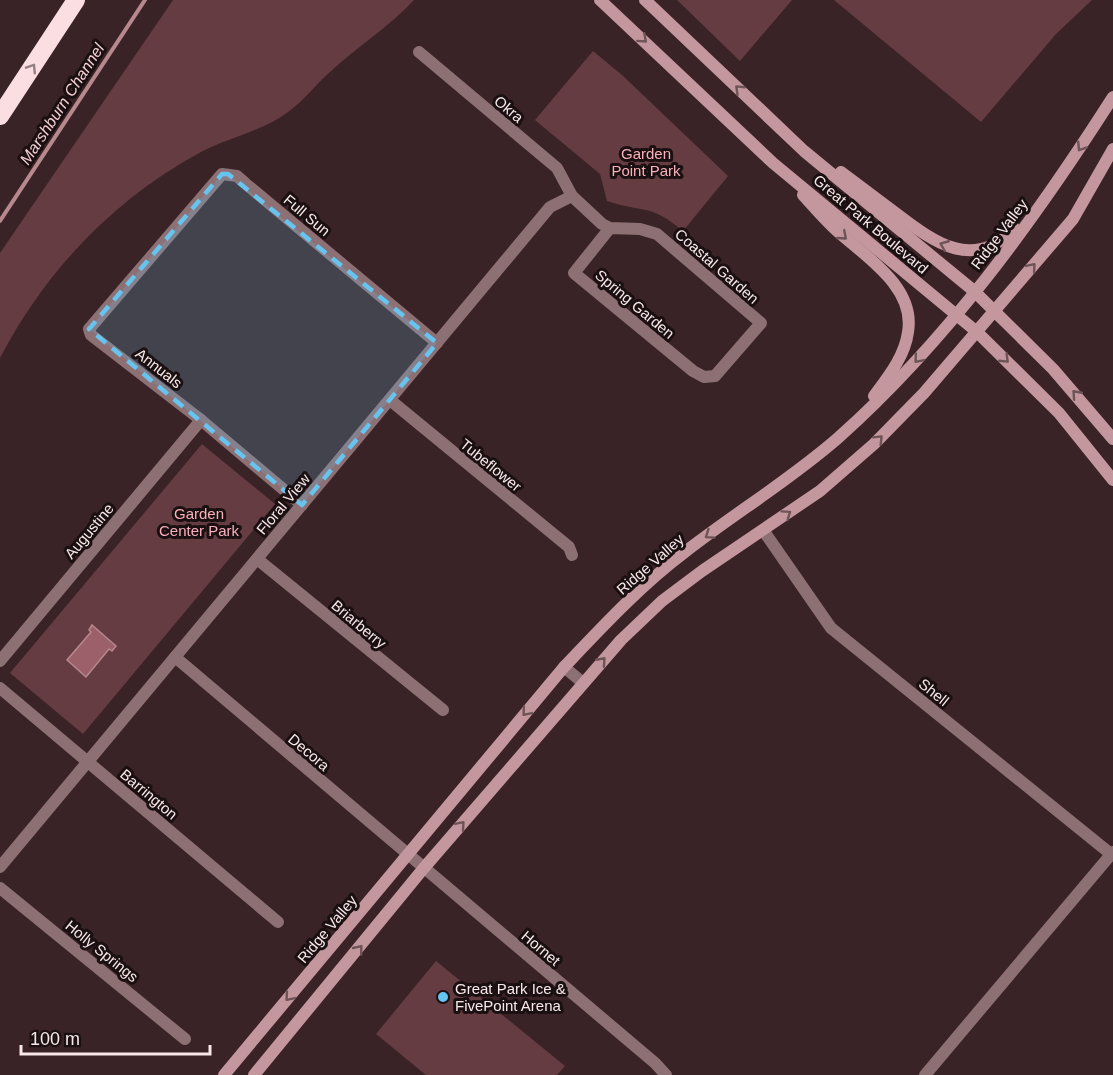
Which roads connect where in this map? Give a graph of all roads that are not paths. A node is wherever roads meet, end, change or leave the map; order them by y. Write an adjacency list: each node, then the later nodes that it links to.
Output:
1 (76, 0): 7 (highway, one-way to 1)
2 (600, 0): 9 (main road, Great Park Boulevard, one-way to 9)
3 (645, 0): 6 (main road, Great Park Boulevard, one-way to 3)
4 (419, 52): 10 (street, Okra)
5 (1113, 97): 11 (main road, Ridge Valley, one-way to 11)
6 (764, 113): 11 (main road, one-way to 6); 14 (main road, Great Park Boulevard)
7 (0, 116)
8 (1113, 149): 15 (main road, one-way to 8)
9 (773, 163): 16 (main road, Great Park Boulevard); 22 (main road, one-way to 22)
10 (572, 196): 12 (street); 18 (street, Floral View)
11 (1045, 198): 14 (main road, Ridge Valley)
12 (610, 228): 19 (street, Spring Garden); 19 (street, Coastal Garden)
13 (165, 241): 18 (street, Full Sun); 21 (street, Annuals)
14 (974, 291): 15 (main road, Great Park Boulevard); 16 (main road, Ridge Valley)
15 (994, 312): 17 (main road); 23 (main road, Great Park Boulevard, one-way to 15)
16 (955, 314): 17 (main road, Great Park Boulevard); 22 (main road, Ridge Valley, one-way to 22)
17 (977, 332): 24 (main road, Great Park Boulevard, one-way to 24); 26 (main road, one-way to 17)
18 (437, 343): 20 (street, Floral View)
19 (693, 371)
20 (390, 400): 25 (street, Floral View); 27 (street, Tubeflower)
21 (201, 420): 25 (street, Annuals); 30 (street, Augustine)
22 (857, 421): 31 (main road, Ridge Valley, one-way to 31)
23 (1113, 440)
24 (1113, 480)
25 (302, 505): 28 (street, Floral View)
26 (763, 530): 32 (main road, one-way to 26); 36 (street, Shell)
27 (572, 555)
28 (257, 559): 29 (street, Floral View); 34 (street, Briarberry)
29 (175, 657): 35 (street, Floral View); 37 (street, Decora)
30 (0, 661)
31 (564, 667): 32 (street); 37 (main road, Ridge Valley, one-way to 37)
32 (582, 682): 39 (main road, one-way to 32)
33 (0, 688): 35 (street, Barrington)
34 (443, 710)
35 (88, 762): 38 (street, Floral View); 41 (street, Barrington)
36 (1112, 853): 46 (street)
37 (407, 855): 39 (street, Decora); 43 (main road, Ridge Valley, one-way to 43)
38 (0, 867)
39 (423, 869): 44 (main road, one-way to 39); 45 (street, Hornet)
40 (0, 888): 42 (street, Holly Springs)
41 (278, 922)
42 (184, 1039)
43 (224, 1075)
44 (254, 1075)
45 (666, 1075)
46 (925, 1075)

